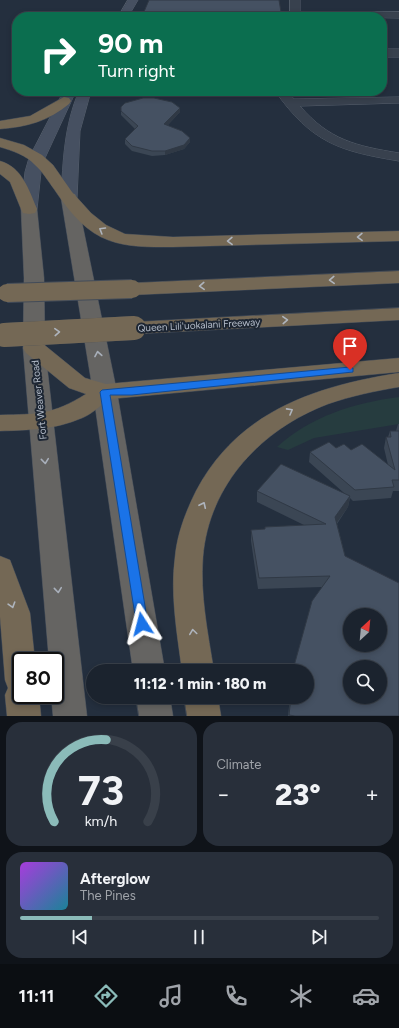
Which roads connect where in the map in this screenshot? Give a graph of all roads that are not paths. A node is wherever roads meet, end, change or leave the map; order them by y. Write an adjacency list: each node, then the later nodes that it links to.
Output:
1 (122, 0): 4 (main road)
2 (133, 0): 5 (main road)
3 (294, 0): 6 (street)
4 (118, 12)
5 (121, 12)
6 (295, 12)
7 (387, 15): 8 (street)
8 (399, 15)
9 (387, 53): 10 (street)
10 (399, 53)
11 (67, 96): 16 (highway); 19 (main road, Fort Weaver Road)
12 (83, 96): 21 (main road)
13 (285, 96): 15 (street)
14 (399, 100): 15 (street)
15 (292, 104): 18 (street)
16 (0, 125)
17 (0, 142): 19 (highway)
18 (399, 157)
19 (37, 158): 21 (highway); 22 (main road, Fort Weaver Road)
20 (0, 166): 22 (highway)
21 (69, 198): 23 (highway, one-way to 21); 31 (highway, one-way to 21)
22 (28, 209): 28 (highway, Fort Weaver Road)
23 (399, 236)
24 (399, 277): 25 (highway, one-way to 25, bridge)
25 (2, 293)
26 (399, 314): 27 (highway, Queen Liliʻuokalani Freeway, one-way to 26, bridge)
27 (2, 336)
28 (34, 348): 31 (highway); 32 (highway, Fort Weaver Road)
29 (399, 365): 31 (highway)
30 (399, 380): 37 (highway, one-way to 30)
31 (105, 392): 32 (highway); 36 (highway)
32 (41, 422): 33 (highway); 42 (highway, Fort Weaver Road, one-way to 42)
33 (0, 424)
34 (0, 568): 35 (highway, one-way to 35)
35 (18, 652)
36 (148, 664)
37 (197, 664)
38 (23, 704): 41 (highway)
39 (154, 704): 43 (highway)
40 (202, 704): 44 (highway)
41 (24, 716)
42 (70, 716)
43 (156, 716)
44 (204, 716)

